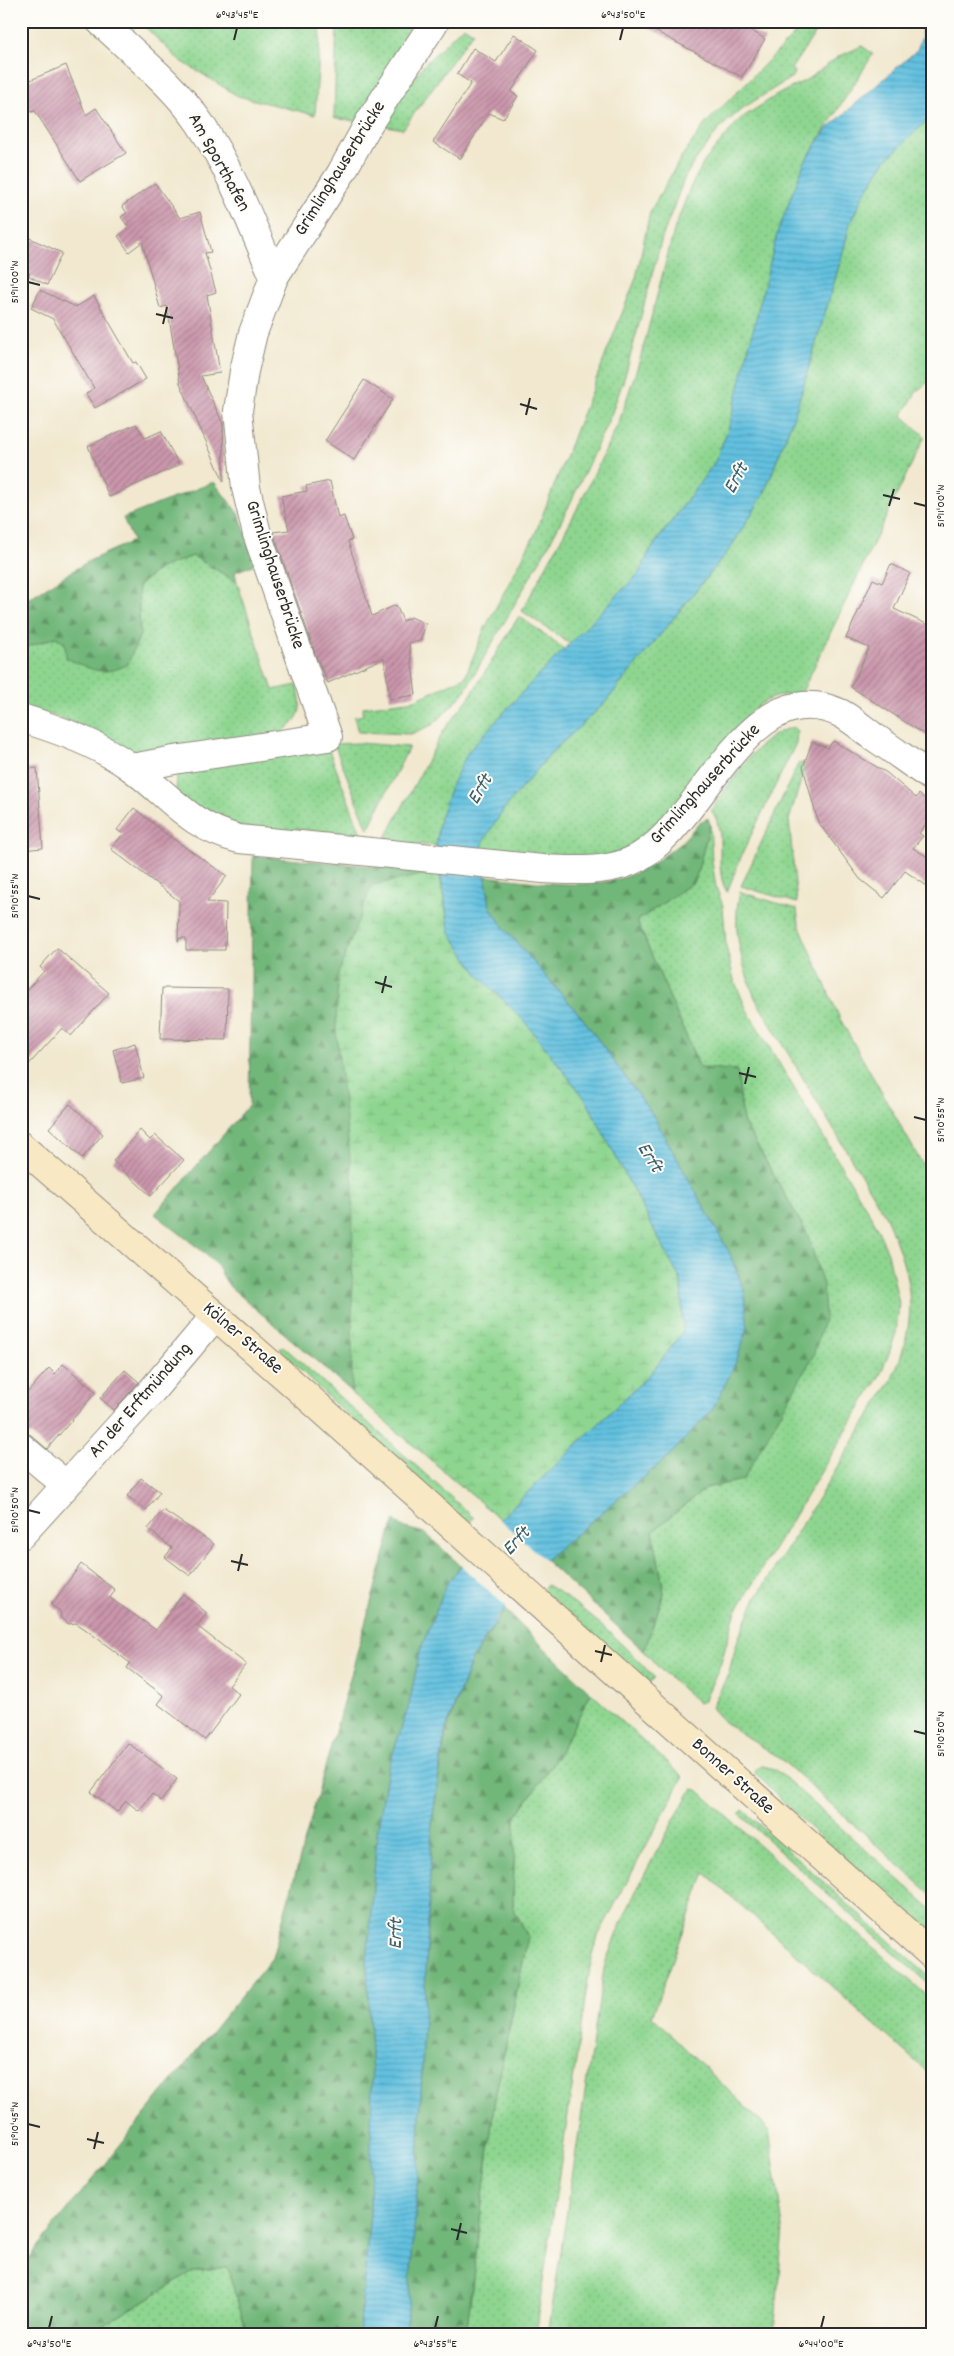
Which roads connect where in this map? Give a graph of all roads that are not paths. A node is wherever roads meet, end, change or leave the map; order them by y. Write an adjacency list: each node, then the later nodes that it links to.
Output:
1 (100, 21): 3 (street, Am Sporthafen)
2 (435, 21): 3 (street, Grimlinghauserbrücke)
3 (274, 277): 5 (street, Grimlinghauserbrücke)
4 (21, 718): 5 (street, Grimlinghauserbrücke)
5 (132, 768): 6 (street, Grimlinghauserbrücke)
6 (933, 778)
7 (21, 1146): 8 (main road, Kölner Straße)
8 (215, 1316): 10 (street, An der Erftmündung); 12 (main road, Kölner Straße)
9 (21, 1447): 10 (street)
10 (66, 1485): 11 (street, An der Erftmündung)
11 (21, 1535)
12 (533, 1598): 13 (main road, Bonner Straße)
13 (933, 1956)

